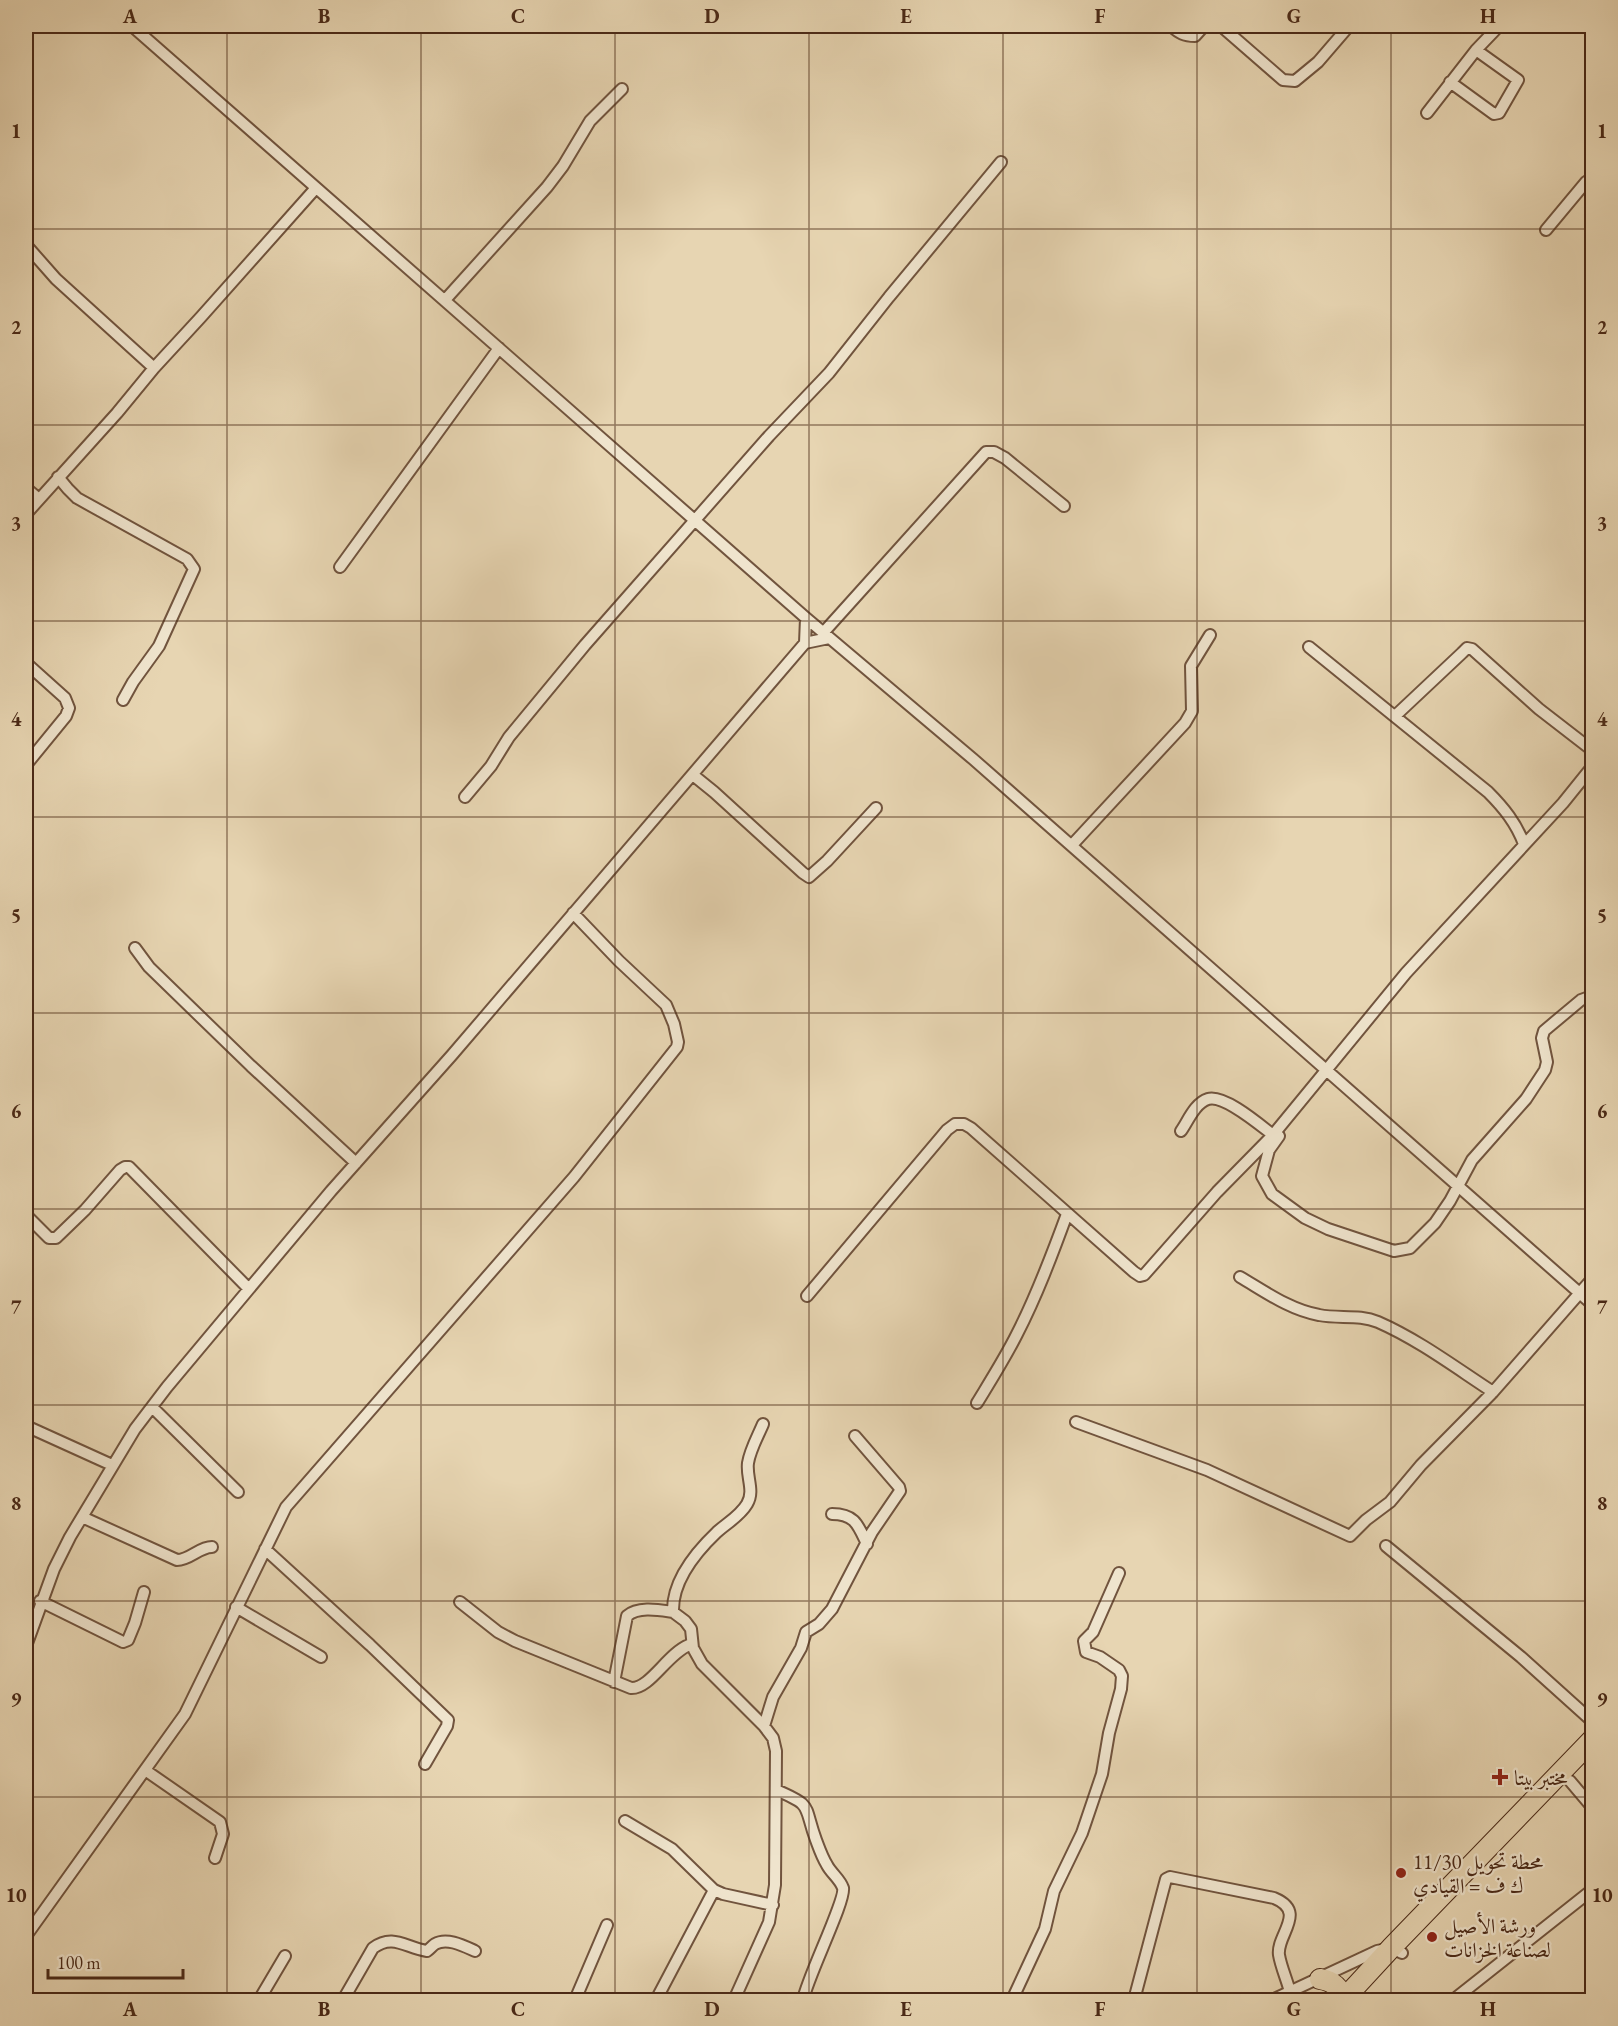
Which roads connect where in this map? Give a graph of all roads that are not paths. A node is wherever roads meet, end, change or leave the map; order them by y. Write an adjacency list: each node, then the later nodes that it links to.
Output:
1 (132, 26): 13 (street)
2 (1172, 26): 3 (street)
3 (1204, 26)
4 (1221, 26): 5 (street)
5 (1349, 26)
6 (1498, 26): 7 (street)
7 (1476, 50): 8 (street); 8 (street)
8 (1450, 82): 10 (street)
9 (622, 89): 16 (street)
10 (1427, 113)
11 (1001, 162): 24 (street)
12 (1593, 178): 14 (street)
13 (315, 189): 16 (street); 18 (street)
14 (1546, 230)
15 (26, 246): 18 (street)
16 (445, 300): 17 (street)
17 (499, 348): 24 (street); 25 (street)
18 (154, 368): 19 (street)
19 (58, 477): 21 (street); 32 (street)
20 (26, 488): 21 (street)
21 (39, 500): 23 (street)
22 (1064, 506): 27 (street)
23 (26, 514)
24 (695, 520): 26 (street); 38 (street)
25 (340, 567)
26 (806, 618): 27 (street); 29 (street)
27 (826, 635): 29 (street); 41 (street)
28 (1210, 635): 41 (street)
29 (805, 643): 37 (street)
30 (1308, 648): 33 (street)
31 (26, 663): 35 (street)
32 (123, 700)
33 (1395, 716): 34 (street); 40 (street)
34 (1593, 750)
35 (26, 765)
36 (1593, 767): 40 (street)
37 (693, 775): 39 (street); 42 (street)
38 (465, 797)
39 (876, 808)
40 (1524, 844): 45 (street)
41 (1072, 845): 45 (street)
42 (573, 913): 48 (street); 72 (street)
43 (135, 948): 48 (street)
44 (1593, 996): 49 (street)
45 (1329, 1070): 47 (street); 49 (street); 49 (street)
46 (1181, 1131): 47 (street)
47 (1273, 1135): 50 (street)
48 (356, 1163): 54 (street)
49 (1457, 1186): 55 (street)
50 (1067, 1214): 56 (street); 59 (street)
51 (26, 1215): 54 (street)
52 (1240, 1277): 58 (street)
53 (1593, 1279): 55 (street)
54 (249, 1289): 60 (street)
55 (1580, 1293): 57 (street); 58 (street)
56 (807, 1296)
57 (1593, 1304)
58 (1492, 1392): 61 (street)
59 (978, 1403)
60 (152, 1407): 65 (street); 66 (street)
61 (1076, 1422)
62 (763, 1424): 78 (street)
63 (26, 1426): 65 (street)
64 (855, 1436): 69 (street)
65 (112, 1465): 68 (street)
66 (238, 1492)
67 (832, 1514): 69 (street)
68 (82, 1517): 71 (street); 75 (street)
69 (867, 1544): 84 (street)
70 (1386, 1546): 83 (street)
71 (212, 1547)
72 (266, 1549): 77 (street); 87 (street)
73 (1119, 1573): 112 (street)
74 (144, 1592): 75 (street)
75 (40, 1601): 79 (street)
76 (460, 1602): 82 (street)
77 (236, 1606): 81 (street); 88 (street)
78 (673, 1612): 80 (street); 82 (street)
79 (26, 1646)
80 (693, 1648): 82 (street); 84 (street)
81 (321, 1657)
82 (614, 1682)
83 (1593, 1721)
84 (764, 1726): 90 (street)
85 (1593, 1740): 100 (highway)
86 (1593, 1758): 89 (highway)
87 (425, 1764)
88 (145, 1770): 93 (street); 98 (street)
89 (1570, 1781): 91 (street); 100 (highway)
90 (776, 1790): 96 (street); 111 (street)
91 (1593, 1807)
92 (625, 1821): 94 (street)
93 (215, 1858)
94 (714, 1890): 96 (street); 109 (street)
95 (1593, 1890): 104 (street)
96 (773, 1905): 110 (street)
97 (608, 1925): 108 (street)
98 (26, 1936)
99 (475, 1951): 107 (street)
100 (1396, 1951): 102 (street); 105 (highway); 115 (highway)
101 (285, 1956): 106 (street)
102 (1320, 1979): 103 (street); 105 (highway)
103 (1290, 1992): 113 (street); 114 (street)
104 (1457, 1996)
105 (1343, 2000)
106 (259, 2001)
107 (343, 2001)
108 (575, 2001)
109 (656, 2001)
110 (734, 2001)
111 (804, 2001)
112 (1012, 2001)
113 (1134, 2001)
114 (1272, 2001)
115 (1361, 2001)

